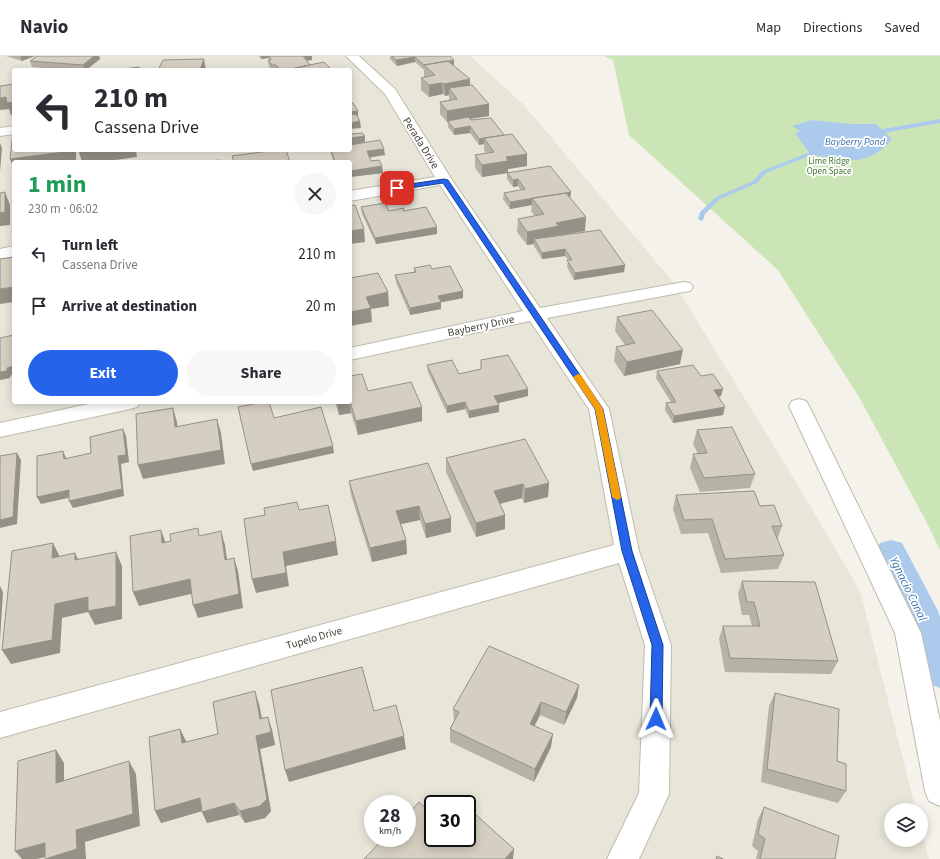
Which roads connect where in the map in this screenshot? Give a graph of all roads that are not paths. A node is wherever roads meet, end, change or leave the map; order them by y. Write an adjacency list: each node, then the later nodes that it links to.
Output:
1 (352, 56): 4 (street, Perada Drive)
2 (12, 130): 3 (street)
3 (0, 132)
4 (444, 180): 5 (street); 9 (street, Perada Drive)
5 (352, 196)
6 (12, 251): 7 (street)
7 (0, 254)
8 (684, 287): 9 (street, Bayberry Drive)
9 (536, 314): 10 (street, Bayberry Drive); 14 (street, Perada Drive)
10 (352, 354)
11 (121, 404): 13 (street)
12 (799, 406): 16 (street)
13 (0, 430)
14 (627, 551): 15 (street, Tupelo Drive); 17 (street, Perada Drive)
15 (0, 725)
16 (940, 791)
17 (622, 859)

